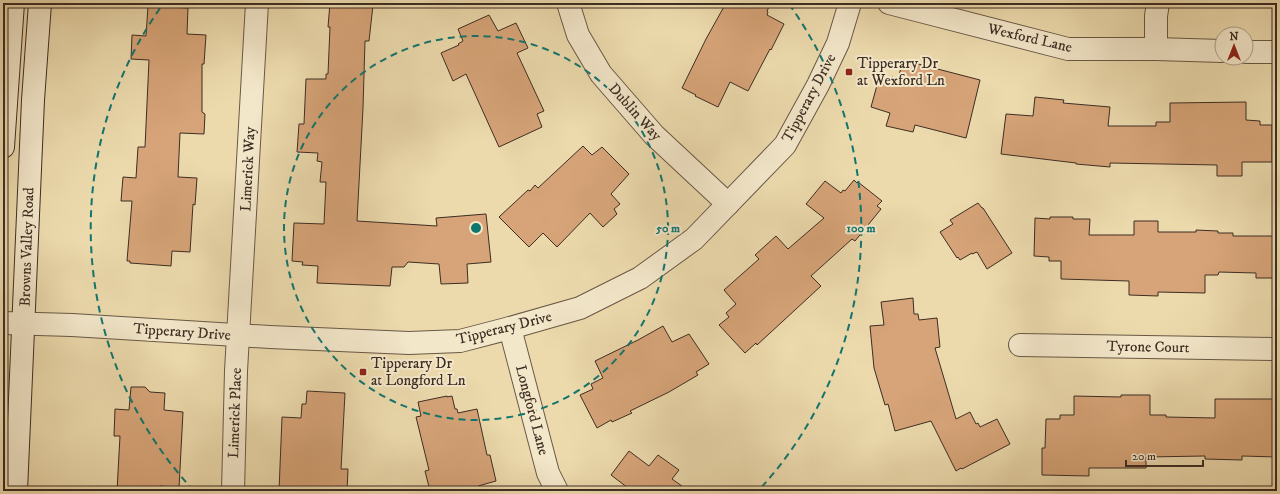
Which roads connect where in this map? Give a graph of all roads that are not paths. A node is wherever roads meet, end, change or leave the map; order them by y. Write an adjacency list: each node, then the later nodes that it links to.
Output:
1 (13, 3): 12 (street)
2 (40, 3): 15 (street, Browns Valley Road)
3 (257, 3): 17 (street, Limerick Way)
4 (568, 3): 14 (street, Dublin Way)
5 (850, 3): 14 (street, Tipperary Drive)
6 (889, 3): 8 (street, Wexford Lane)
7 (1158, 3): 8 (street)
8 (1156, 49): 9 (street, Wexford Lane)
9 (1214, 51)
10 (1254, 52): 11 (street)
11 (1277, 52)
12 (4, 105): 13 (street)
13 (3, 147)
14 (728, 204): 16 (street, Tipperary Drive)
15 (11, 323): 17 (street, Tipperary Drive); 20 (street, Browns Valley Road)
16 (510, 328): 17 (street, Tipperary Drive); 22 (street, Longford Lane)
17 (238, 335): 21 (street, Limerick Place)
18 (1020, 345): 19 (street, Tyrone Court)
19 (1277, 349)
20 (16, 491)
21 (232, 491)
22 (557, 491)

